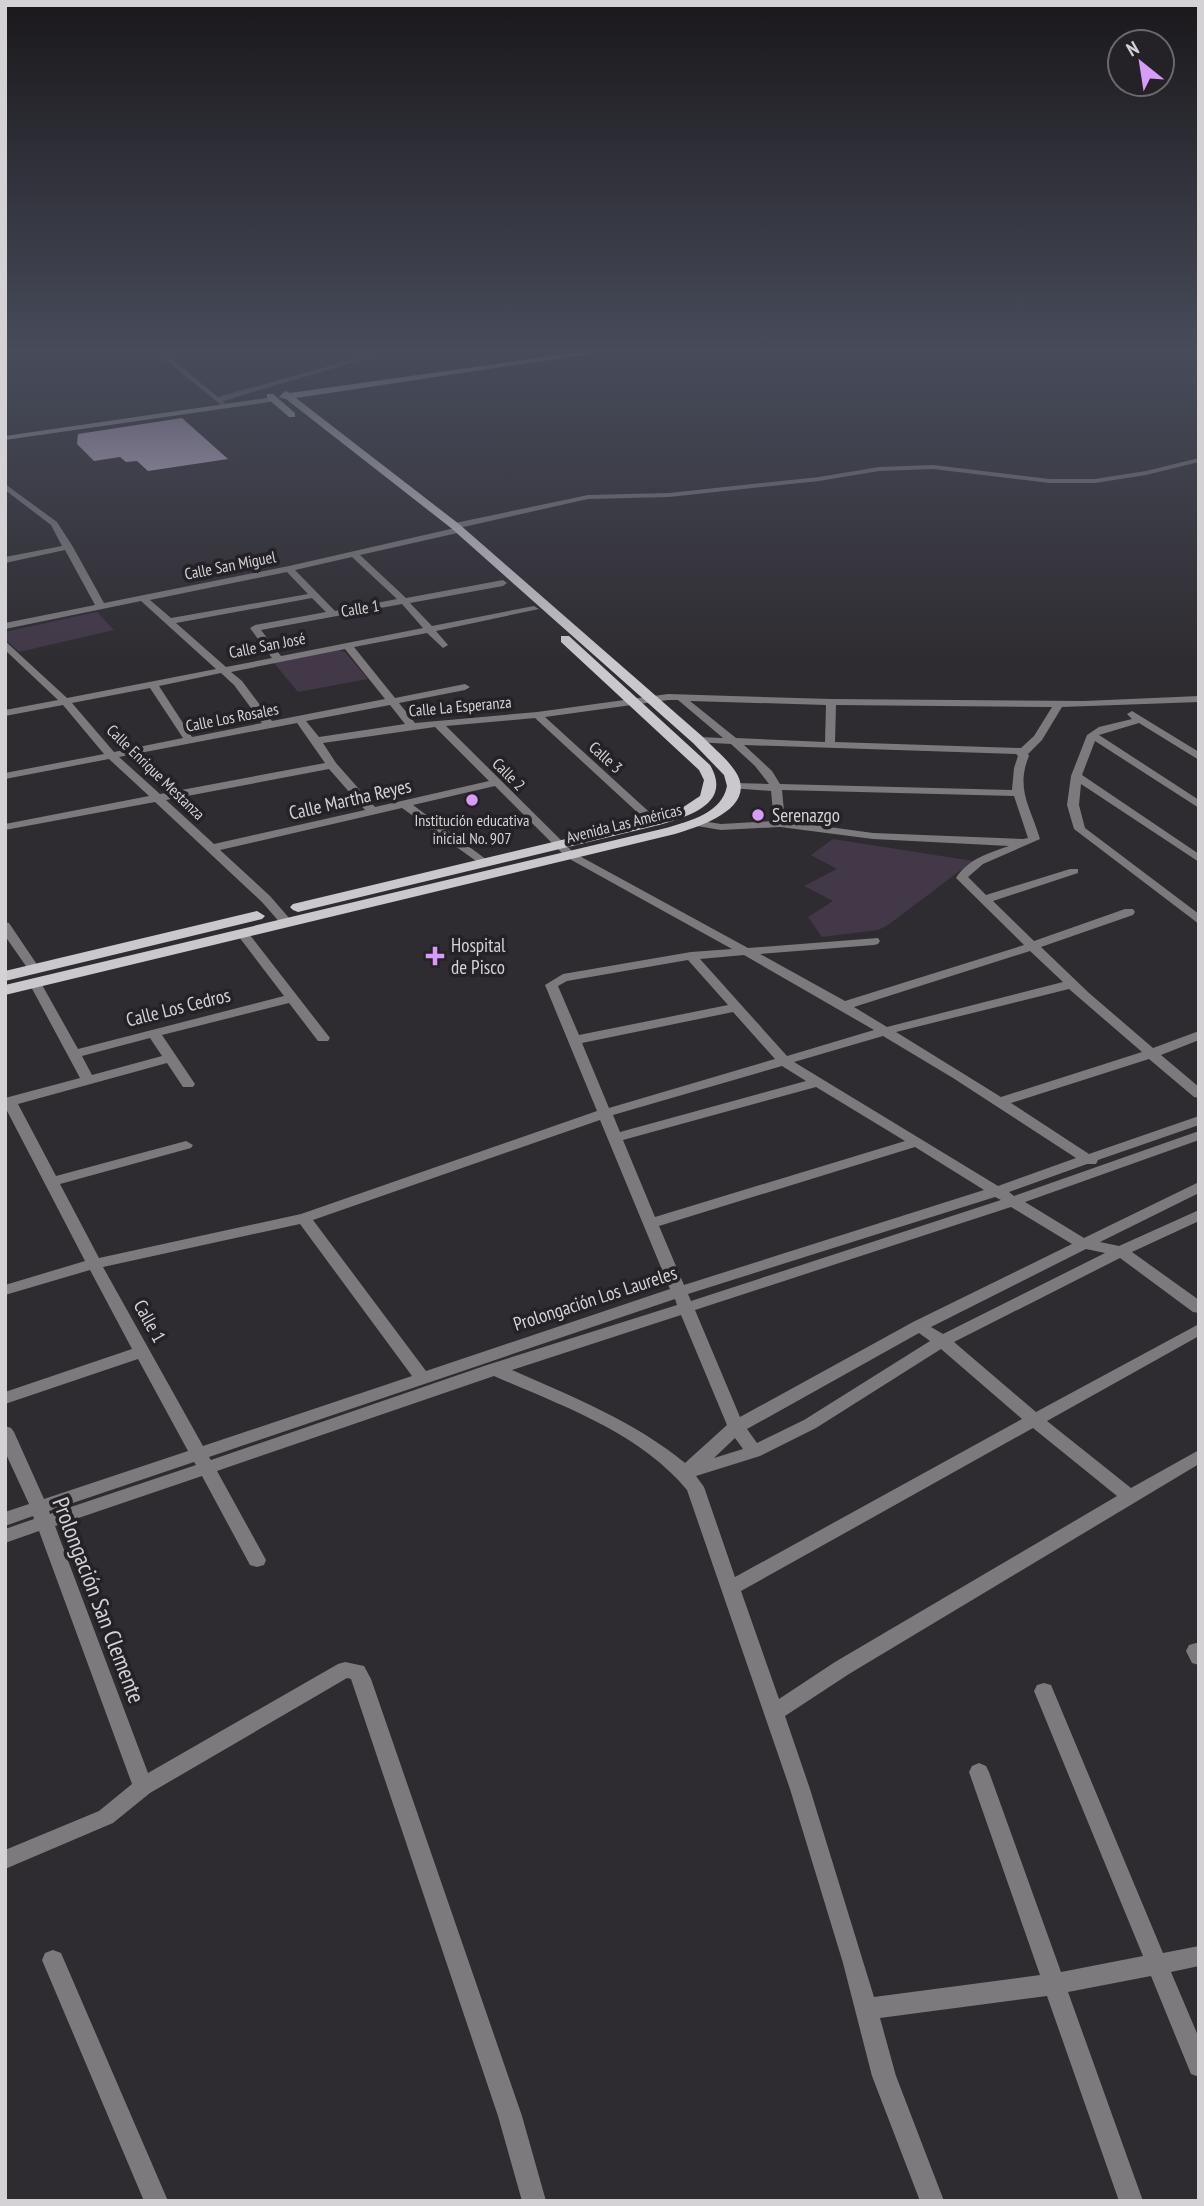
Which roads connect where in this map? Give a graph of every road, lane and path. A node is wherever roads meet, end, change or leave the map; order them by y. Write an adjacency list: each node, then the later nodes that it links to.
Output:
1 (355, 456): 4 (main road, Avenida Las Américas)
2 (1199, 460): 4 (street, Calle San Miguel)
3 (5, 486): 5 (street)
4 (454, 530): 6 (street, Calle San Miguel); 9 (main road, Avenida Las Américas); 30 (main road, Avenida Las Américas)
5 (69, 547): 7 (street); 13 (street)
6 (354, 554): 8 (street, Calle San Miguel); 12 (street)
7 (5, 560)
8 (289, 569): 10 (street); 11 (street, Calle San Miguel)
9 (503, 583): 12 (street, Calle 1); 15 (main road, Avenida Las Américas)
10 (315, 596): 14 (street); 16 (street)
11 (143, 598): 13 (street, Calle San Miguel); 17 (street)
12 (404, 601): 16 (street, Calle 1); 20 (street)
13 (100, 605): 18 (street, Calle San Miguel)
14 (239, 609): 17 (street); 19 (street)
15 (534, 609): 20 (street, Calle San José); 35 (main road, Avenida Las Américas)
16 (332, 613): 19 (street, Calle 1)
17 (169, 621): 25 (street)
18 (5, 626)
19 (254, 628): 24 (street)
20 (430, 629): 22 (street, Calle San José); 23 (street)
21 (5, 644): 31 (street, Calle Enrique Mestanza)
22 (347, 645): 24 (street, Calle San José); 32 (street)
23 (443, 645)
24 (278, 659): 25 (street, Calle San José)
25 (225, 670): 26 (street, Calle San José); 42 (street)
26 (153, 685): 31 (street, Calle San José); 46 (street)
27 (465, 687): 32 (street, Calle Los Rosales)
28 (680, 697): 30 (street, Calle La Esperanza); 33 (street, Calle La Esperanza); 48 (street)
29 (1199, 699): 34 (street, Calle La Esperanza)
30 (650, 700): 35 (street, Calle La Esperanza); 45 (main road, Avenida Las Américas)
31 (66, 702): 37 (street, Calle San José); 51 (street, Calle Enrique Mestanza)
32 (395, 702): 39 (street, Calle Los Rosales); 43 (street)
33 (831, 702): 36 (street, Calle La Esperanza); 49 (street)
34 (1117, 703): 36 (street, Calle La Esperanza); 40 (street)
35 (633, 704): 38 (street, Calle La Esperanza); 64 (main road, Avenida Las Américas)
36 (1059, 704): 50 (street)
37 (5, 713)
38 (537, 715): 41 (street, Calle La Esperanza); 64 (street, Calle 3)
39 (300, 720): 42 (street, Calle Los Rosales); 47 (street)
40 (1140, 720): 44 (street); 52 (street)
41 (438, 724): 43 (street, Calle La Esperanza); 56 (street, Calle 2)
42 (269, 725): 46 (street, Calle Los Rosales)
43 (412, 726): 47 (street, Calle La Esperanza)
44 (1092, 735): 55 (street); 62 (street)
45 (698, 740): 48 (street); 58 (main road, Avenida Las Américas)
46 (190, 741): 51 (street, Calle Los Rosales)
47 (316, 741): 53 (street)
48 (730, 741): 49 (street); 57 (street)
49 (830, 745): 50 (street)
50 (1022, 752): 59 (street)
51 (112, 755): 54 (street, Calle Los Rosales); 60 (street, Calle Enrique Mestanza)
52 (1199, 757)
53 (332, 765): 60 (street); 63 (street)
54 (5, 776)
55 (1076, 776): 71 (street); 77 (street)
56 (495, 783): 61 (street, Calle Martha Reyes); 70 (street, Calle 2)
57 (775, 785): 58 (street); 59 (street); 66 (street)
58 (734, 786): 65 (main road, Avenida Las Américas)
59 (1016, 793): 68 (street)
60 (158, 797): 67 (street); 69 (street, Calle Enrique Mestanza)
61 (404, 804): 63 (street, Calle Martha Reyes); 72 (street)
62 (1199, 806)
63 (372, 811): 69 (street, Calle Martha Reyes)
64 (654, 822): 70 (main road, Avenida Las Américas)
65 (695, 823): 66 (street); 70 (main road, Avenida Las Américas)
66 (780, 824): 68 (street)
67 (5, 827)
68 (1025, 843): 74 (street)
69 (212, 848): 76 (street, Calle Enrique Mestanza)
70 (565, 850): 72 (main road, Avenida Las Américas); 76 (main road, Avenida Las Américas); 82 (street, Calle 2)
71 (1199, 859)
72 (483, 862): 76 (main road, Avenida Las Américas)
73 (1074, 871): 74 (street)
74 (983, 900): 81 (street)
75 (1129, 912): 81 (street)
76 (282, 917): 79 (main road, Avenida Las Américas); 85 (main road, Avenida Las Américas)
77 (1199, 920)
78 (5, 926): 85 (street)
79 (242, 933): 85 (main road, Avenida Las Américas); 88 (street)
80 (874, 941): 82 (street)
81 (1033, 945): 86 (street); 89 (street)
82 (743, 950): 83 (street); 89 (street, Calle 2)
83 (691, 956): 90 (street); 95 (street)
84 (5, 976): 85 (main road, Avenida Las Américas)
85 (34, 976): 87 (main road, Avenida Las Américas); 96 (street)
86 (1072, 984): 91 (street); 97 (street)
87 (5, 990)
88 (292, 998): 92 (street, Calle Los Cedros); 94 (street)
89 (843, 1006): 91 (street, Calle 2)
90 (738, 1007): 95 (street); 99 (street)
91 (885, 1031): 99 (street); 105 (street, Calle 2)
92 (153, 1032): 96 (street, Calle Los Cedros); 98 (street)
93 (1199, 1035): 97 (street)
94 (323, 1038)
95 (576, 1040): 106 (street)
96 (74, 1054): 100 (street)
97 (1150, 1054): 103 (street); 105 (street)
98 (171, 1058): 100 (street); 102 (street)
99 (785, 1062): 101 (street); 106 (street)
100 (88, 1080): 104 (street)
101 (817, 1082): 109 (street); 110 (street)
102 (188, 1084)
103 (1199, 1094)
104 (8, 1102): 114 (street, Calle 1)
105 (999, 1102): 112 (street, Calle 2)
106 (607, 1113): 109 (street); 119 (street)
107 (1199, 1120): 112 (street, Prolongación Los Laureles)
108 (1199, 1135): 113 (street, Prolongación Los Laureles)
109 (616, 1137): 120 (street)
110 (914, 1143): 116 (street); 120 (street)
111 (186, 1145): 114 (street)
112 (1088, 1159): 113 (street, Calle 2); 116 (street, Prolongación Los Laureles)
113 (1104, 1169): 117 (street, Prolongación Los Laureles)
114 (51, 1182): 123 (street, Calle 1)
115 (1199, 1187): 121 (street)
116 (994, 1192): 117 (street); 125 (street, Prolongación Los Laureles)
117 (1011, 1202): 121 (street); 125 (street, Prolongación Los Laureles)
118 (1199, 1215): 122 (street)
119 (304, 1218): 123 (street); 133 (street)
120 (651, 1223): 125 (street)
121 (1083, 1244): 122 (street); 127 (street)
122 (1121, 1251): 126 (street); 129 (street)
123 (94, 1264): 124 (street); 130 (street, Calle 1)
124 (5, 1290)
125 (683, 1300): 131 (street, Prolongación Los Laureles); 132 (street, Prolongación Los Laureles); 136 (street)
126 (1199, 1308)
127 (919, 1326): 129 (street); 136 (street)
128 (1199, 1329): 135 (street)
129 (942, 1341): 135 (street); 138 (street)
130 (143, 1351): 134 (street); 140 (street, Calle 1)
131 (473, 1361): 132 (street); 133 (street, Prolongación Los Laureles)
132 (495, 1370): 140 (street, Prolongación Los Laureles); 142 (street)
133 (422, 1378): 140 (street, Prolongación Los Laureles)
134 (5, 1398)
135 (1034, 1420): 143 (street); 148 (street)
136 (736, 1427): 138 (street); 142 (street)
137 (5, 1432): 141 (street, Prolongación San Clemente)
138 (754, 1452): 142 (street)
139 (1199, 1456): 143 (street)
140 (204, 1460): 144 (street, Prolongación Los Laureles); 147 (street, Calle 1)
141 (12, 1465): 144 (street, Prolongación San Clemente)
142 (686, 1473): 148 (street)
143 (1131, 1496): 150 (street)
144 (42, 1515): 145 (street, Prolongación Los Laureles); 146 (street); 152 (street, Prolongación San Clemente)
145 (5, 1519)
146 (5, 1536)
147 (257, 1560)
148 (731, 1588): 150 (street)
149 (1044, 1691): 156 (street)
150 (774, 1713): 158 (street)
151 (979, 1772): 157 (street)
152 (143, 1787): 153 (street); 161 (street)
153 (5, 1860)
154 (1199, 1956): 156 (street)
155 (53, 1960): 160 (street)
156 (1157, 1964): 157 (street); 159 (street)
157 (1055, 1984): 158 (street); 163 (street)
158 (867, 2009): 162 (street)
159 (1199, 2066)
160 (156, 2201)
161 (534, 2201)
162 (932, 2201)
163 (1131, 2201)

